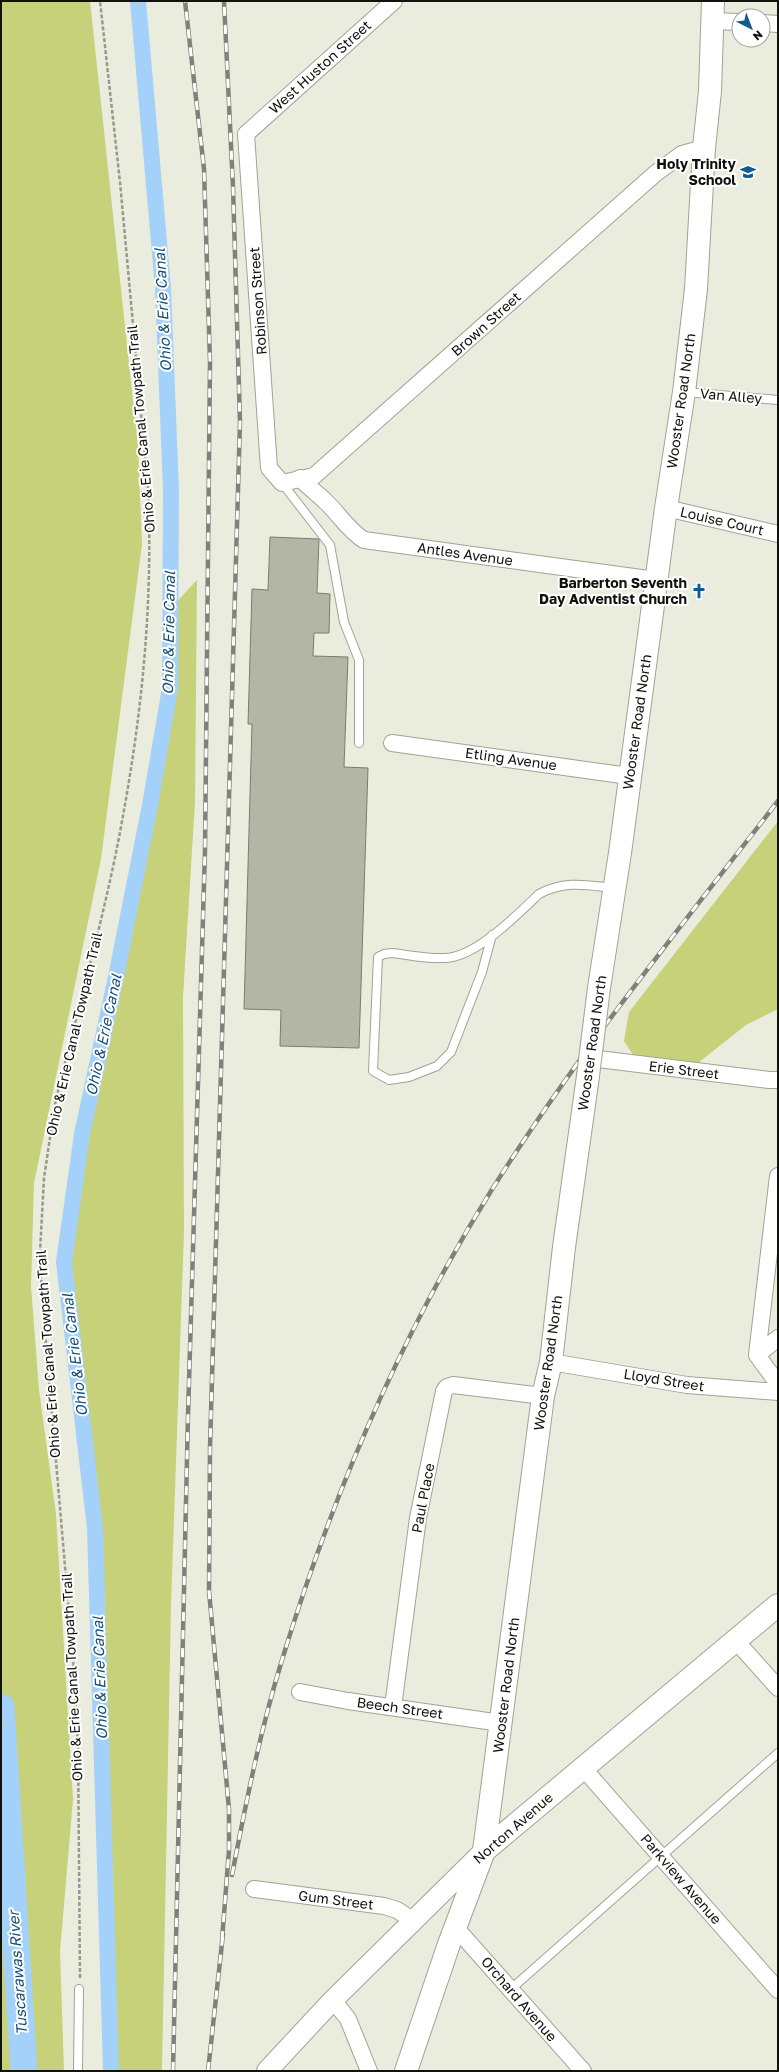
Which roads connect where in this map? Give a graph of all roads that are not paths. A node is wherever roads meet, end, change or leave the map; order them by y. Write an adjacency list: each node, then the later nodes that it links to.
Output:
1 (394, 1): 4 (street, West Huston Street)
2 (713, 11): 3 (street); 5 (main road, Wooster Road North)
3 (731, 19)
4 (246, 134): 9 (street, Robinson Street)
5 (704, 148): 6 (main road, Wooster Road North); 8 (street, Brown Street)
6 (684, 392): 7 (lane, Van Alley); 10 (main road, Wooster Road North)
7 (778, 400)
8 (300, 478): 9 (street, Brown Street); 12 (street, Antles Avenue)
9 (282, 483): 14 (lane)
10 (666, 508): 11 (street, Louise Court); 12 (main road, Wooster Road North)
11 (778, 534)
12 (656, 580): 15 (main road, Wooster Road North)
13 (392, 743): 15 (street, Etling Avenue)
14 (359, 744)
15 (630, 776): 16 (main road, Wooster Road North)
16 (614, 888): 17 (lane); 18 (main road, Wooster Road North, bridge)
17 (492, 935): 17 (lane)
18 (593, 1065): 19 (street, Erie Street); 23 (main road, Wooster Road North)
19 (778, 1080)
20 (778, 1176): 22 (street)
21 (778, 1338): 22 (street)
22 (757, 1355): 24 (street)
23 (550, 1362): 25 (street, Lloyd Street); 26 (main road, Wooster Road North)
24 (778, 1384)
25 (778, 1392)
26 (543, 1396): 31 (street, Paul Place); 32 (main road, Wooster Road North)
27 (778, 1605): 28 (main road, Norton Avenue)
28 (736, 1641): 29 (street); 34 (main road, Norton Avenue)
29 (778, 1688)
30 (300, 1692): 31 (street, Beech Street)
31 (393, 1707): 32 (street, Beech Street)
32 (501, 1722): 35 (main road, Wooster Road North)
33 (778, 1753): 36 (lane)
34 (583, 1768): 35 (main road, Norton Avenue); 36 (street, Parkview Avenue)
35 (484, 1851): 38 (street, Norton Avenue); 39 (main road, Wooster Road North)
36 (662, 1856): 41 (lane); 42 (street, Parkview Avenue)
37 (254, 1889): 38 (street, Gum Street)
38 (414, 1921): 43 (street, Norton Avenue)
39 (455, 1927): 41 (street, Orchard Avenue); 47 (main road, Wooster Road North)
40 (79, 1989): 44 (lane)
41 (511, 1989): 48 (street, Orchard Avenue)
42 (778, 1990)
43 (334, 2000): 45 (street, Norton Avenue); 46 (street)
44 (78, 2071)
45 (267, 2071)
46 (369, 2071)
47 (406, 2071)
48 (583, 2071)

